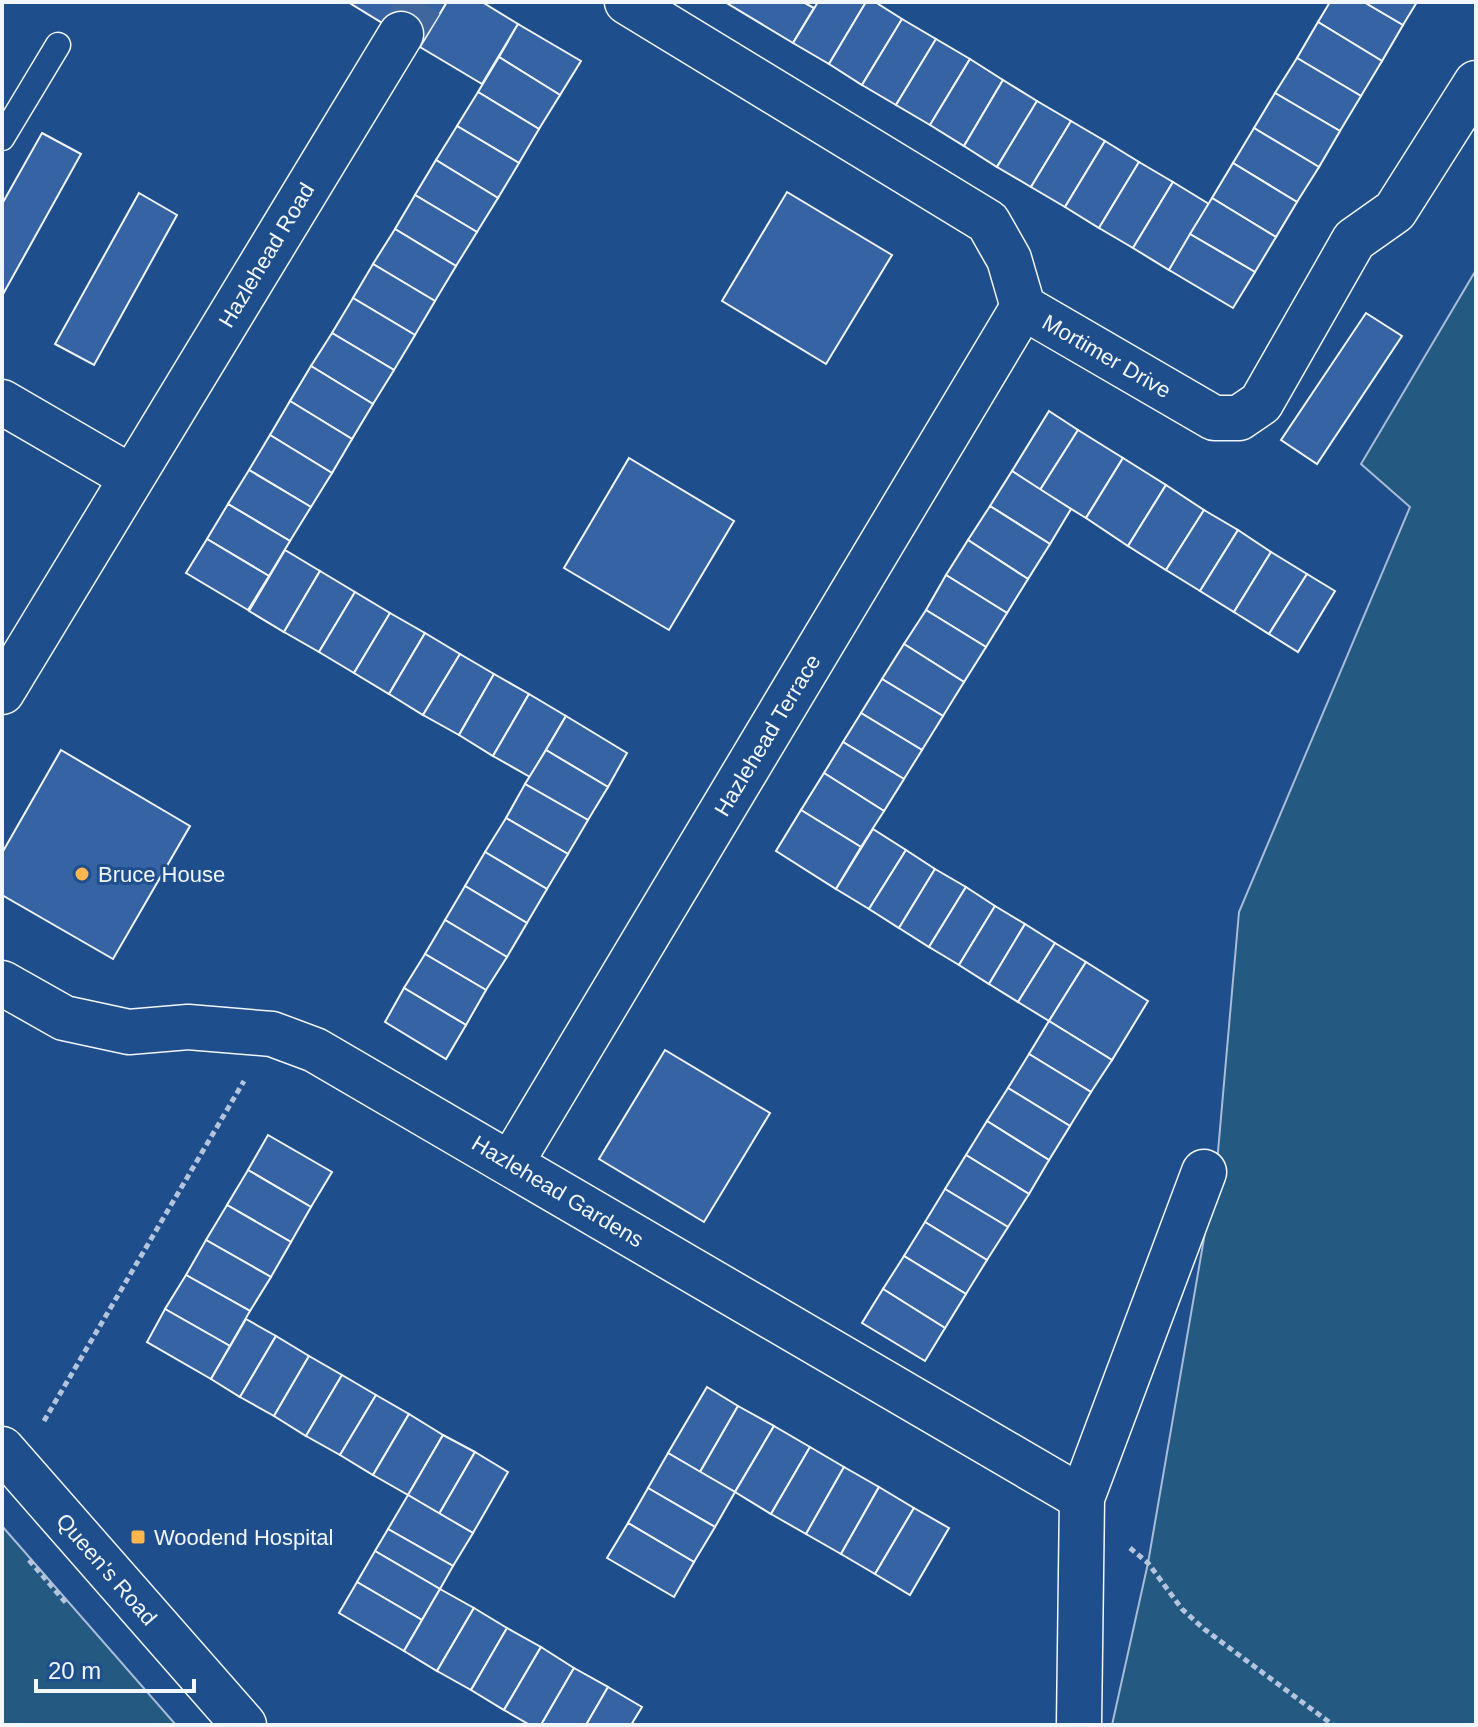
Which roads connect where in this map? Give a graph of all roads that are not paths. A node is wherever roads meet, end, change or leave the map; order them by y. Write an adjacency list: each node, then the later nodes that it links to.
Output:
1 (637, 5): 6 (street, Mortimer Drive)
2 (401, 34): 8 (street, Hazlehead Road)
3 (58, 45): 5 (lane)
4 (1476, 83): 6 (street, Mortimer Drive)
5 (2, 138)
6 (1023, 307): 11 (street, Hazlehead Terrace)
7 (2, 402): 8 (street)
8 (131, 477): 9 (street, Hazlehead Road)
9 (2, 692)
10 (2, 983): 11 (street, Hazlehead Gardens)
11 (511, 1163): 14 (street, Hazlehead Gardens)
12 (1204, 1172): 14 (street)
13 (10, 1458): 15 (street, Queen's Road)
14 (1082, 1498): 16 (street)
15 (244, 1725)
16 (1079, 1725)

